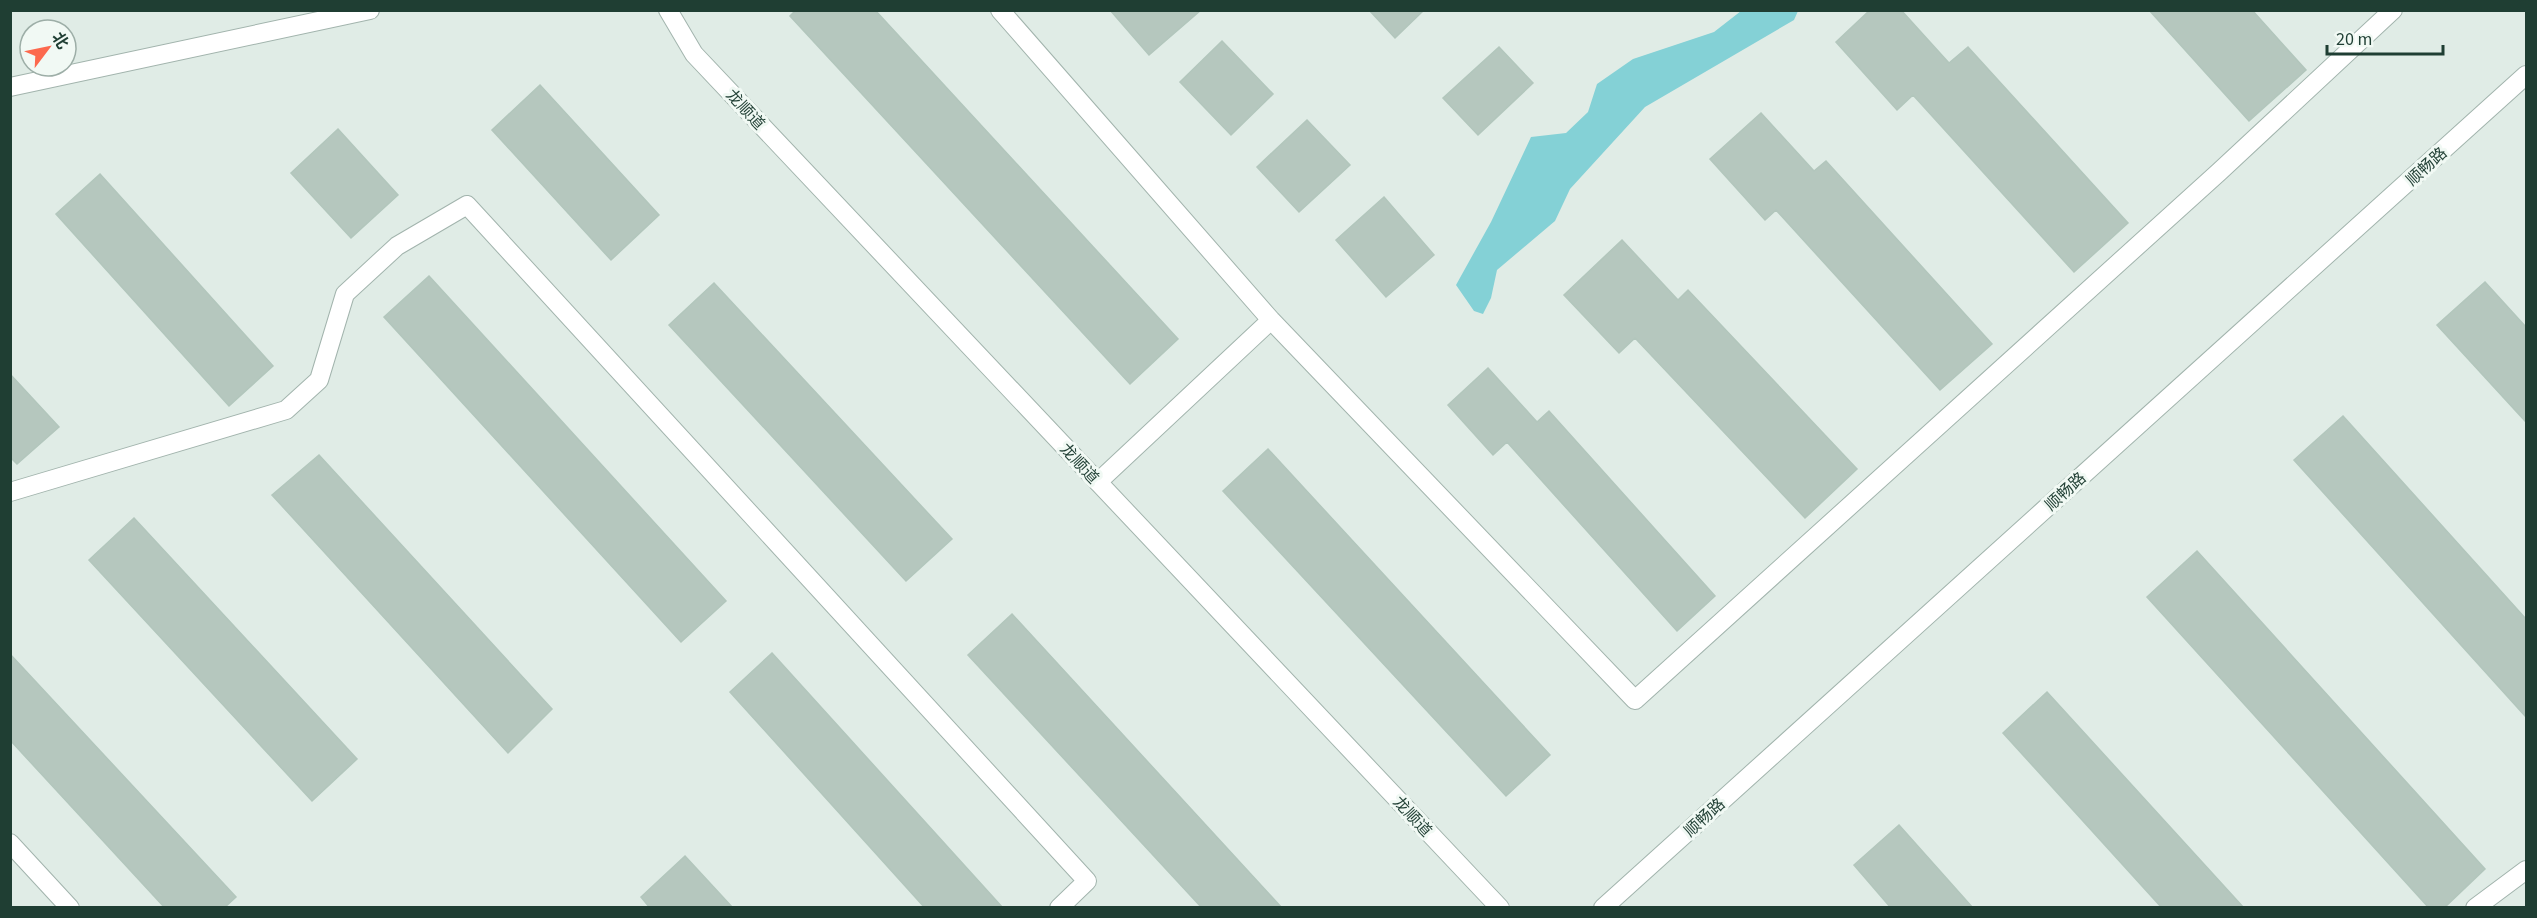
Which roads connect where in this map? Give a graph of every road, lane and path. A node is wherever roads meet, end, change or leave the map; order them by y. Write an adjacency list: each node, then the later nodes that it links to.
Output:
1 (370, 10): 6 (street)
2 (668, 10): 8 (street, 龙顺道)
3 (1000, 10): 7 (street)
4 (2393, 10): 7 (street)
5 (2526, 75): 15 (street, 顺畅路)
6 (10, 87)
7 (1271, 320): 8 (street)
8 (1098, 482): 14 (street, 龙顺道)
9 (10, 492): 13 (street)
10 (10, 843): 12 (street)
11 (2526, 870): 16 (street)
12 (70, 908)
13 (1059, 908)
14 (1500, 908)
15 (1603, 908)
16 (2475, 908)

